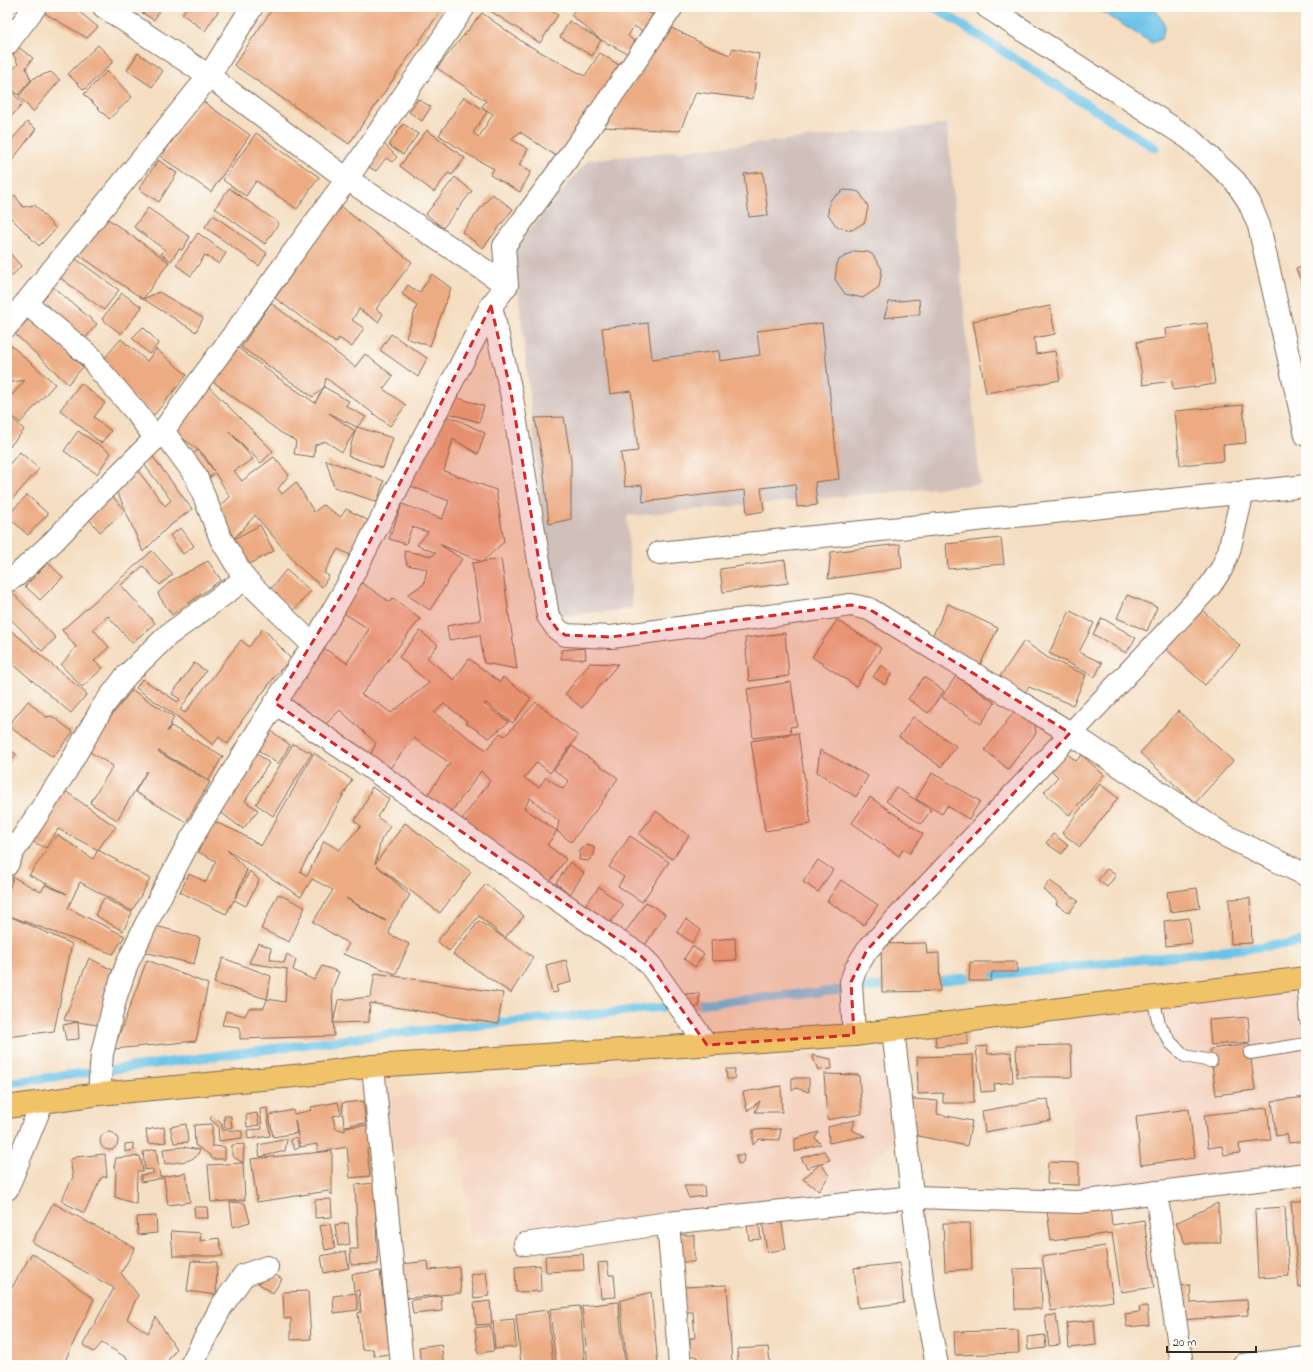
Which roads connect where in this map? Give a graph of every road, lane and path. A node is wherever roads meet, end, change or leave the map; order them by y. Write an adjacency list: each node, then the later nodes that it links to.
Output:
1 (35, 7): 7 (street)
2 (104, 7): 8 (street)
3 (252, 7): 8 (street)
4 (464, 7): 9 (street)
5 (672, 7): 10 (street)
6 (987, 7): 15 (street)
7 (7, 44)
8 (208, 76): 9 (street); 11 (street)
9 (347, 178): 10 (street); 14 (street)
10 (507, 285): 12 (street)
11 (26, 303): 13 (street); 14 (street)
12 (491, 306): 21 (street); 23 (street)
13 (7, 326)
14 (160, 435): 19 (street); 20 (street)
15 (1306, 435)
16 (1306, 486): 17 (street)
17 (1243, 492): 18 (street); 23 (street)
18 (659, 553)
19 (245, 579): 21 (street); 24 (street)
20 (7, 581)
21 (313, 644): 22 (street)
22 (275, 703): 32 (street); 36 (street)
23 (1070, 733): 25 (street); 30 (street)
24 (7, 864)
25 (1306, 875)
26 (1304, 978): 27 (highway); 28 (lane)
27 (1153, 998): 29 (highway); 34 (lane)
28 (1306, 1020)
29 (893, 1030): 30 (highway); 42 (street)
30 (854, 1035): 32 (highway)
31 (1306, 1044): 33 (lane)
32 (707, 1045): 35 (highway)
33 (1250, 1053)
34 (1211, 1061)
35 (373, 1066): 36 (highway); 48 (street)
36 (99, 1094): 37 (highway)
37 (42, 1103): 38 (highway); 40 (street)
38 (7, 1108)
39 (1306, 1174): 41 (street)
40 (7, 1189)
41 (1156, 1192): 42 (street); 51 (street)
42 (913, 1197): 43 (street); 50 (street)
43 (668, 1223): 44 (street); 49 (street)
44 (525, 1244)
45 (267, 1267): 47 (street)
46 (1306, 1358): 52 (street)
47 (192, 1365)
48 (402, 1365)
49 (680, 1365)
50 (936, 1365)
51 (1182, 1365)
52 (1243, 1365)

